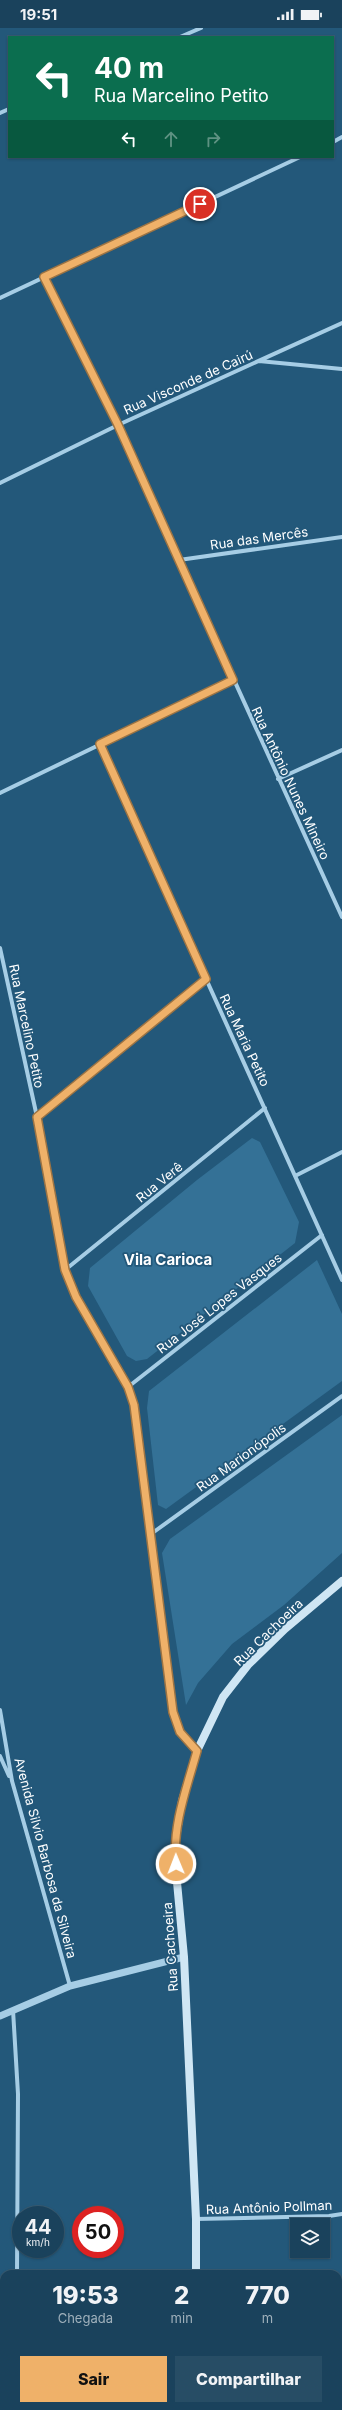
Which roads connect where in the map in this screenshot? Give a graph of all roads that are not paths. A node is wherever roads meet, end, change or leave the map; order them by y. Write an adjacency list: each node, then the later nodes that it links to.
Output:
1 (201, 28): 2 (street)
2 (182, 36)
3 (298, 158): 4 (street)
4 (44, 277): 5 (street); 9 (street, Rua Antônio Nunes Mineiro)
5 (0, 298)
6 (342, 323): 7 (street, Rua Visconde de Cairú)
7 (258, 361): 8 (street); 9 (street, Rua Visconde de Cairú)
8 (342, 369)
9 (118, 425): 10 (street, Rua Visconde de Cairú); 12 (street, Rua Antônio Nunes Mineiro)
10 (0, 483)
11 (342, 537): 12 (street, Rua das Mercês)
12 (179, 560): 13 (street, Rua Antônio Nunes Mineiro)
13 (233, 680): 14 (street); 16 (street, Rua Antônio Nunes Mineiro)
14 (100, 744): 17 (street); 20 (street, Rua Maria Petito)
15 (342, 750): 16 (street)
16 (278, 779): 18 (street, Rua Antônio Nunes Mineiro)
17 (0, 793)
18 (342, 915)
19 (0, 948): 22 (street, Rua Marcelino Petito)
20 (206, 979): 21 (street, Rua Maria Petito); 22 (street)
21 (265, 1108): 24 (street, Rua Maria Petito); 26 (street, Rua Verê)
22 (37, 1117): 26 (street, Rua Marcelino Petito)
23 (342, 1152): 24 (street)
24 (295, 1176): 25 (street, Rua Maria Petito)
25 (322, 1235): 27 (street, Rua Maria Petito); 28 (street, Rua José Lopes Vasques)
26 (65, 1270): 28 (street, Rua Marcelino Petito)
27 (342, 1280)
28 (128, 1387): 30 (street, Rua Marcelino Petito)
29 (342, 1396): 30 (street, Rua Marionópolis)
30 (151, 1534): 33 (street, Rua Marcelino Petito)
31 (342, 1581): 33 (main road, Rua Cachoeira)
32 (0, 1710): 35 (street, Avenida Silvio Barbosa da Silveira)
33 (197, 1751): 36 (main road, Rua Cachoeira)
34 (0, 1756): 35 (street)
35 (12, 1781): 37 (street, Avenida Silvio Barbosa da Silveira)
36 (184, 1957): 37 (street); 41 (main road, Rua Cachoeira)
37 (70, 1986): 38 (street)
38 (13, 2010): 39 (street); 42 (street)
39 (0, 2016)
40 (342, 2214): 41 (street, Rua Antônio Pollman)
41 (196, 2219): 43 (main road, Rua Cachoeira)
42 (17, 2270)
43 (196, 2270)

